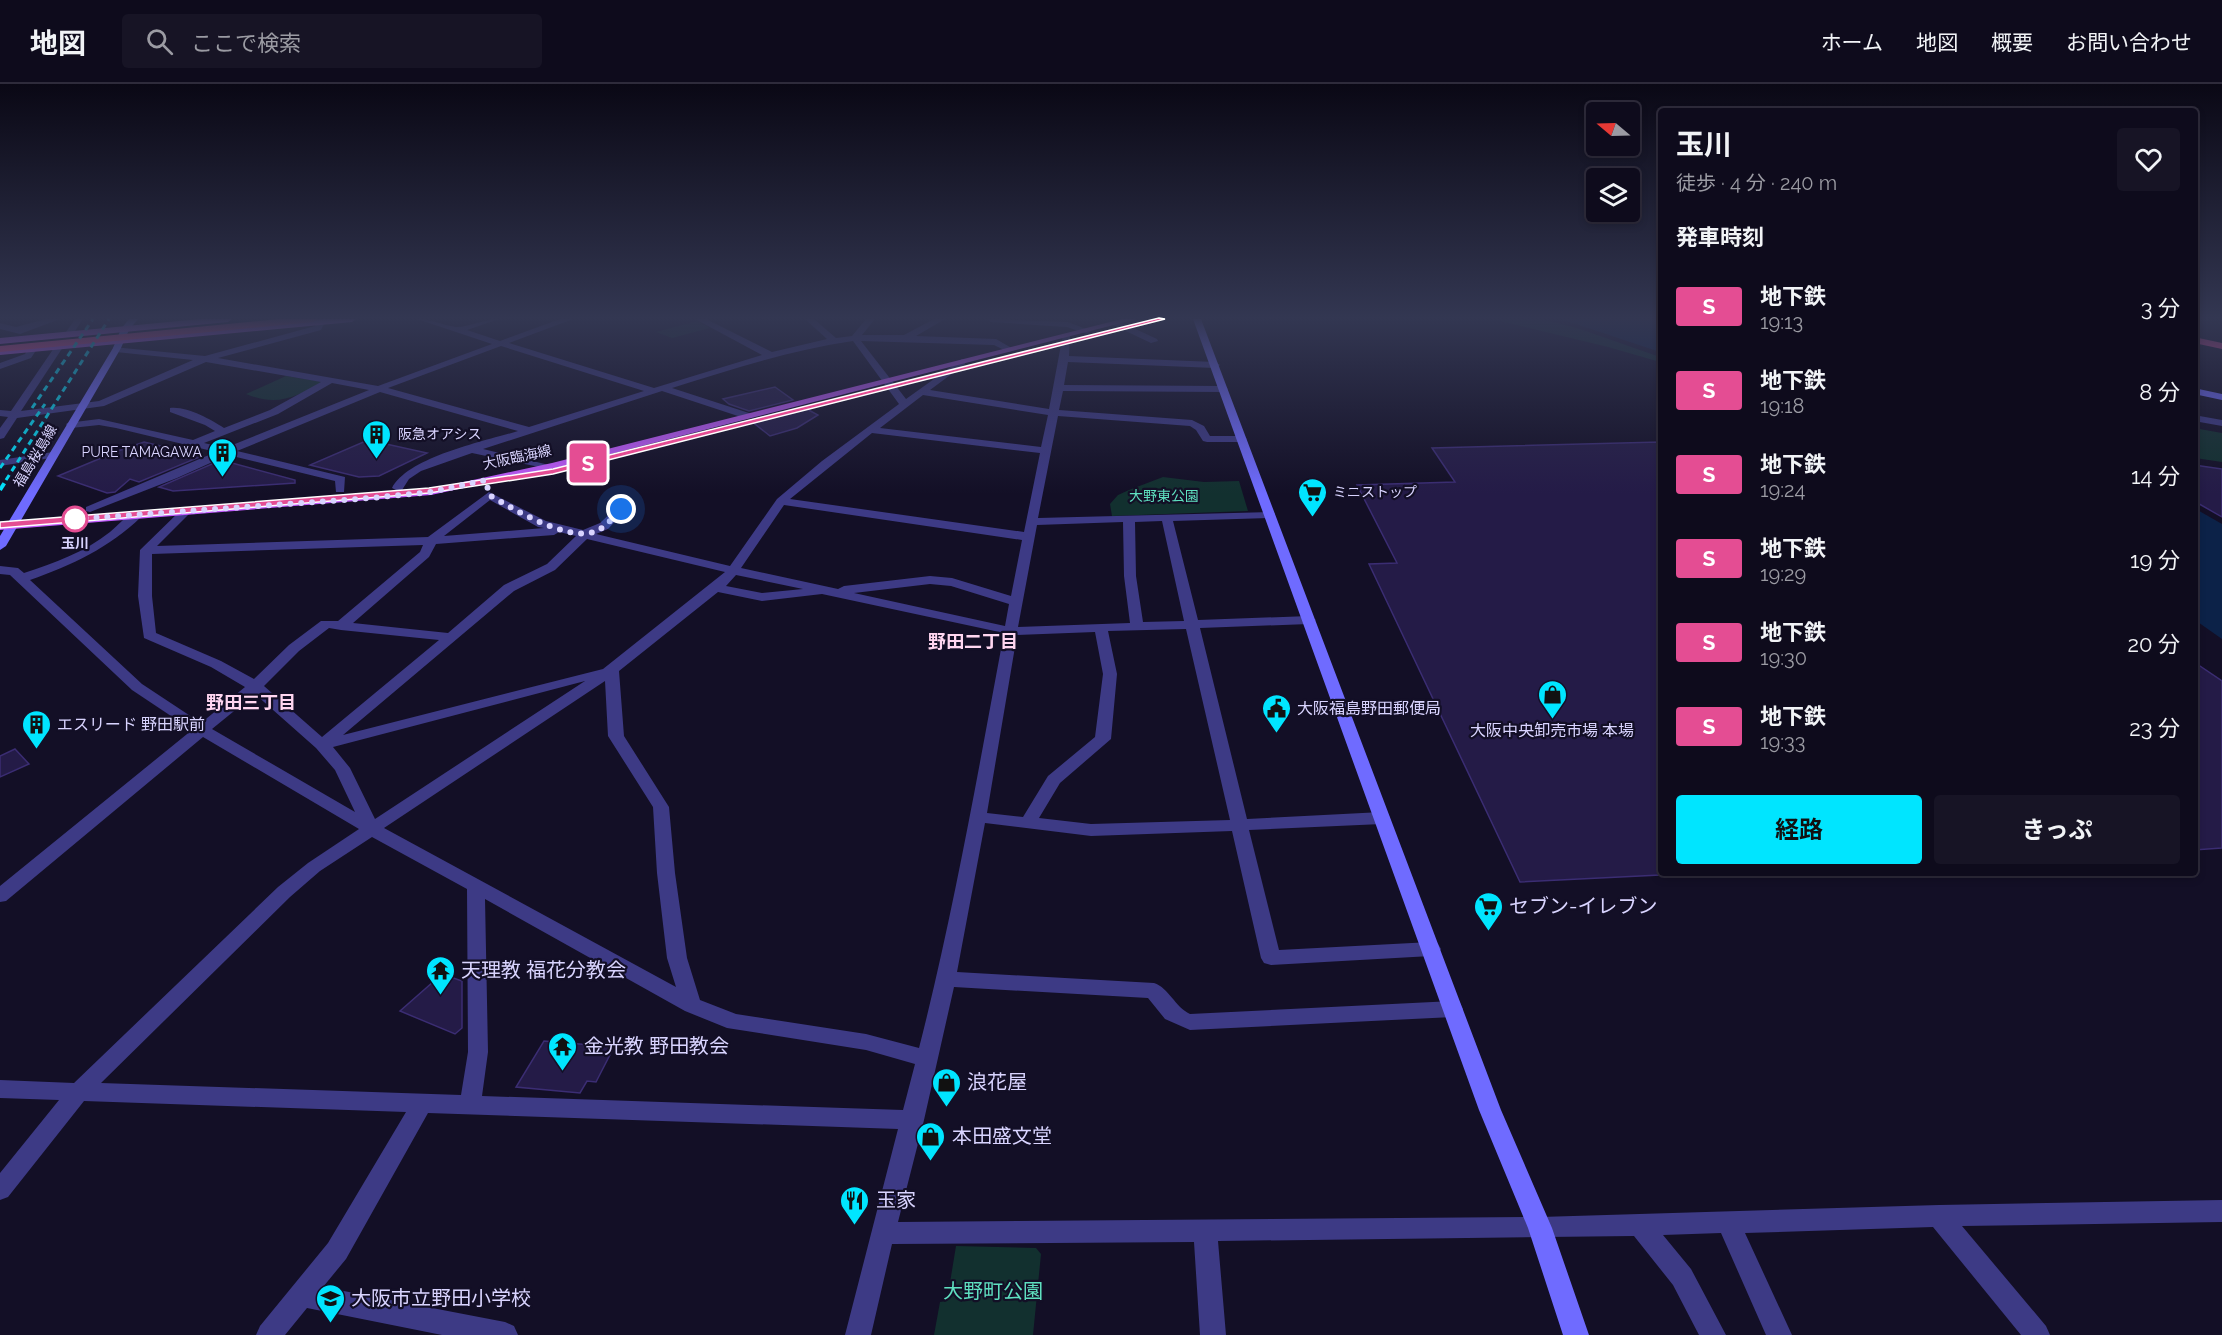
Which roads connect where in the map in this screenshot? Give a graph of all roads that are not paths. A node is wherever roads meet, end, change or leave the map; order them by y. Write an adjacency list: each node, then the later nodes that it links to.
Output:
1 (39, 377): 27 (street)
2 (99, 377): 23 (street, 福島桜島線)
3 (164, 377): 23 (street)
4 (316, 377): 13 (street)
5 (405, 377): 16 (street)
6 (616, 377): 18 (street)
7 (699, 377): 18 (street)
8 (885, 377): 14 (street)
9 (902, 377): 14 (main road, 大阪臨海線)
10 (941, 377): 19 (street)
11 (1060, 377): 15 (street)
12 (1219, 377): 17 (street)
13 (331, 380): 16 (street); 34 (street)
14 (888, 381): 22 (street); 28 (main road, 大阪臨海線)
15 (1058, 388): 17 (street); 26 (street)
16 (381, 389): 33 (street); 38 (street)
17 (1223, 389): 36 (street)
18 (659, 390): 28 (street); 33 (street)
19 (921, 392): 22 (street); 26 (street)
20 (2198, 392): 21 (street)
21 (2222, 397)
22 (904, 404): 32 (street)
23 (81, 407): 27 (street); 31 (street, 福島桜島線)
24 (174, 410): 34 (street)
25 (0, 413): 27 (street)
26 (1053, 413): 36 (street); 40 (street)
27 (15, 415): 35 (street)
28 (748, 416): 43 (main road, 大阪臨海線)
29 (2198, 419): 30 (street)
30 (2222, 423)
31 (71, 425): 37 (street); 41 (street, 福島桜島線)
32 (870, 430): 40 (street); 49 (street)
33 (530, 431): 39 (street)
34 (225, 433): 37 (street)
35 (0, 436)
36 (1242, 439): 53 (street)
37 (195, 443): 38 (street)
38 (228, 450): 47 (street); 50 (street)
39 (474, 450): 43 (street); 46 (street)
40 (1046, 451): 59 (street)
41 (53, 455): 42 (street); 58 (street, 福島桜島線)
42 (0, 463)
43 (545, 467): 44 (main road, 大阪臨海線)
44 (486, 480): 45 (main road, 大阪臨海線); 48 (street)
45 (466, 482): 46 (main road, 大阪臨海線); 52 (main road, 大阪臨海線)
46 (398, 488): 47 (main road, 大阪臨海線)
47 (340, 490): 50 (main road, 大阪臨海線)
48 (489, 495): 60 (street); 63 (street)
49 (781, 501): 62 (street); 67 (street)
50 (90, 509): 58 (main road, 大阪臨海線)
51 (621, 509): 61 (street)
52 (186, 511): 54 (main road, 大阪臨海線); 65 (street)
53 (1269, 514): 57 (street); 72 (street)
54 (137, 515): 58 (main road, 大阪臨海線); 68 (street)
55 (0, 517): 58 (main road, 大阪臨海線)
56 (1129, 519): 57 (street); 59 (street); 75 (street)
57 (1167, 519): 74 (street)
58 (9, 522): 64 (street, 福島桜島線)
59 (1033, 522): 62 (street)
60 (565, 530): 61 (street); 63 (street)
61 (585, 534): 67 (street); 78 (street)
62 (1030, 537): 71 (street)
63 (431, 541): 65 (street); 73 (street)
64 (0, 546)
65 (146, 550): 80 (street)
66 (0, 570): 68 (street)
67 (732, 570): 69 (street); 70 (street)
68 (22, 578): 81 (street)
69 (716, 588): 70 (street); 79 (street)
70 (832, 591): 71 (street); 77 (street)
71 (1016, 602): 77 (street)
72 (1309, 620): 74 (street); 84 (street)
73 (334, 625): 78 (street); 80 (street)
74 (1191, 626): 75 (street); 86 (street)
75 (1137, 627): 76 (street)
76 (1101, 629): 77 (street); 85 (street)
77 (1011, 631): 83 (street)
78 (450, 637): 82 (street)
79 (612, 670): 82 (street); 87 (street); 92 (street)
80 (255, 686): 81 (street); 82 (street)
81 (202, 730): 87 (street); 89 (street)
82 (322, 745): 87 (street)
83 (978, 816): 85 (street); 91 (street)
84 (1382, 818): 86 (street); 90 (street)
85 (1028, 822): 86 (street)
86 (1239, 825): 90 (street)
87 (372, 829): 88 (street); 96 (street)
88 (476, 886): 92 (street); 98 (street)
89 (0, 896)
90 (1431, 949): 93 (street)
91 (946, 979): 93 (street); 94 (street)
92 (692, 1005): 94 (street)
93 (1453, 1009): 105 (street)
94 (927, 1059): 99 (street)
95 (0, 1089): 96 (street)
96 (80, 1090): 97 (street); 100 (street)
97 (423, 1102): 98 (street); 108 (street)
98 (471, 1104): 99 (street)
99 (912, 1120): 107 (street)
100 (0, 1190)
101 (2222, 1211): 102 (street)
102 (1939, 1216): 103 (street); 116 (street)
103 (1728, 1222): 104 (street); 115 (street)
104 (1640, 1225): 105 (street); 114 (street)
105 (1540, 1228): 106 (street); 113 (street)
106 (1205, 1231): 107 (street); 112 (street)
107 (885, 1233): 111 (street)
108 (303, 1295): 109 (street); 110 (street)
109 (269, 1335)
110 (505, 1335)
111 (858, 1335)
112 (1213, 1335)
113 (1576, 1335)
114 (1713, 1335)
115 (1779, 1335)
116 (2037, 1335)

